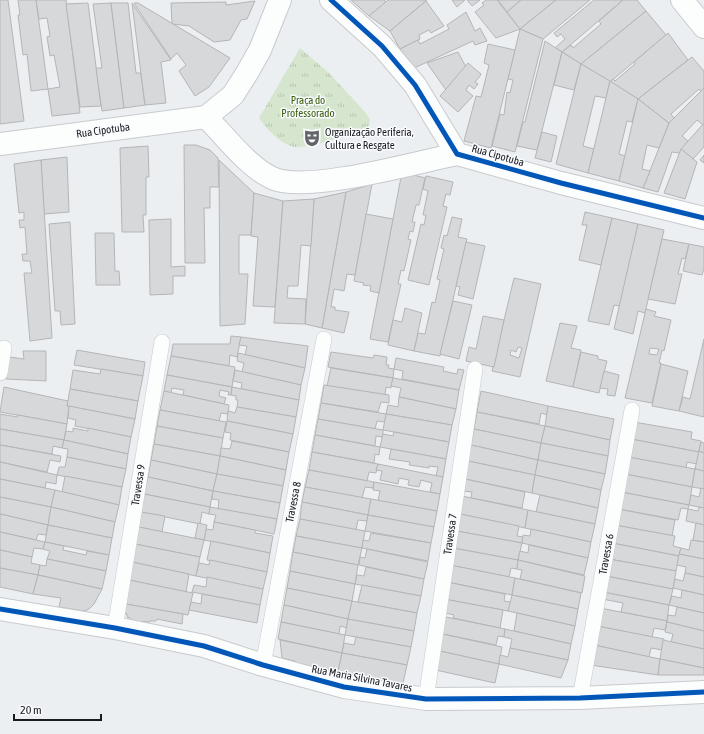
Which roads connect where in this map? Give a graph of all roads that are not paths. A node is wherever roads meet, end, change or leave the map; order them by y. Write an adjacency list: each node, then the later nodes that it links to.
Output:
1 (280, 0): 5 (street)
2 (331, 0): 7 (street, Rua Cipotuba)
3 (682, 0): 4 (street)
4 (704, 27)
5 (206, 117): 6 (street, Rua Cipotuba); 7 (street, Rua Cipotuba)
6 (0, 144)
7 (457, 154): 8 (street, Rua Cipotuba)
8 (704, 218)
9 (324, 339): 17 (lane, Travessa 8)
10 (162, 342): 16 (lane, Travessa 9)
11 (4, 348): 13 (lane)
12 (475, 369): 20 (lane, Travessa 7)
13 (0, 373)
14 (632, 410): 19 (lane, Travessa 6)
15 (0, 609): 16 (street, Rua Maria Silvina Tavares)
16 (115, 628): 17 (street, Rua Maria Silvina Tavares)
17 (263, 665): 20 (street, Rua Maria Silvina Tavares)
18 (704, 692): 19 (street, Rua Maria Silvina Tavares)
19 (580, 698): 20 (street, Rua Maria Silvina Tavares)
20 (426, 700)

